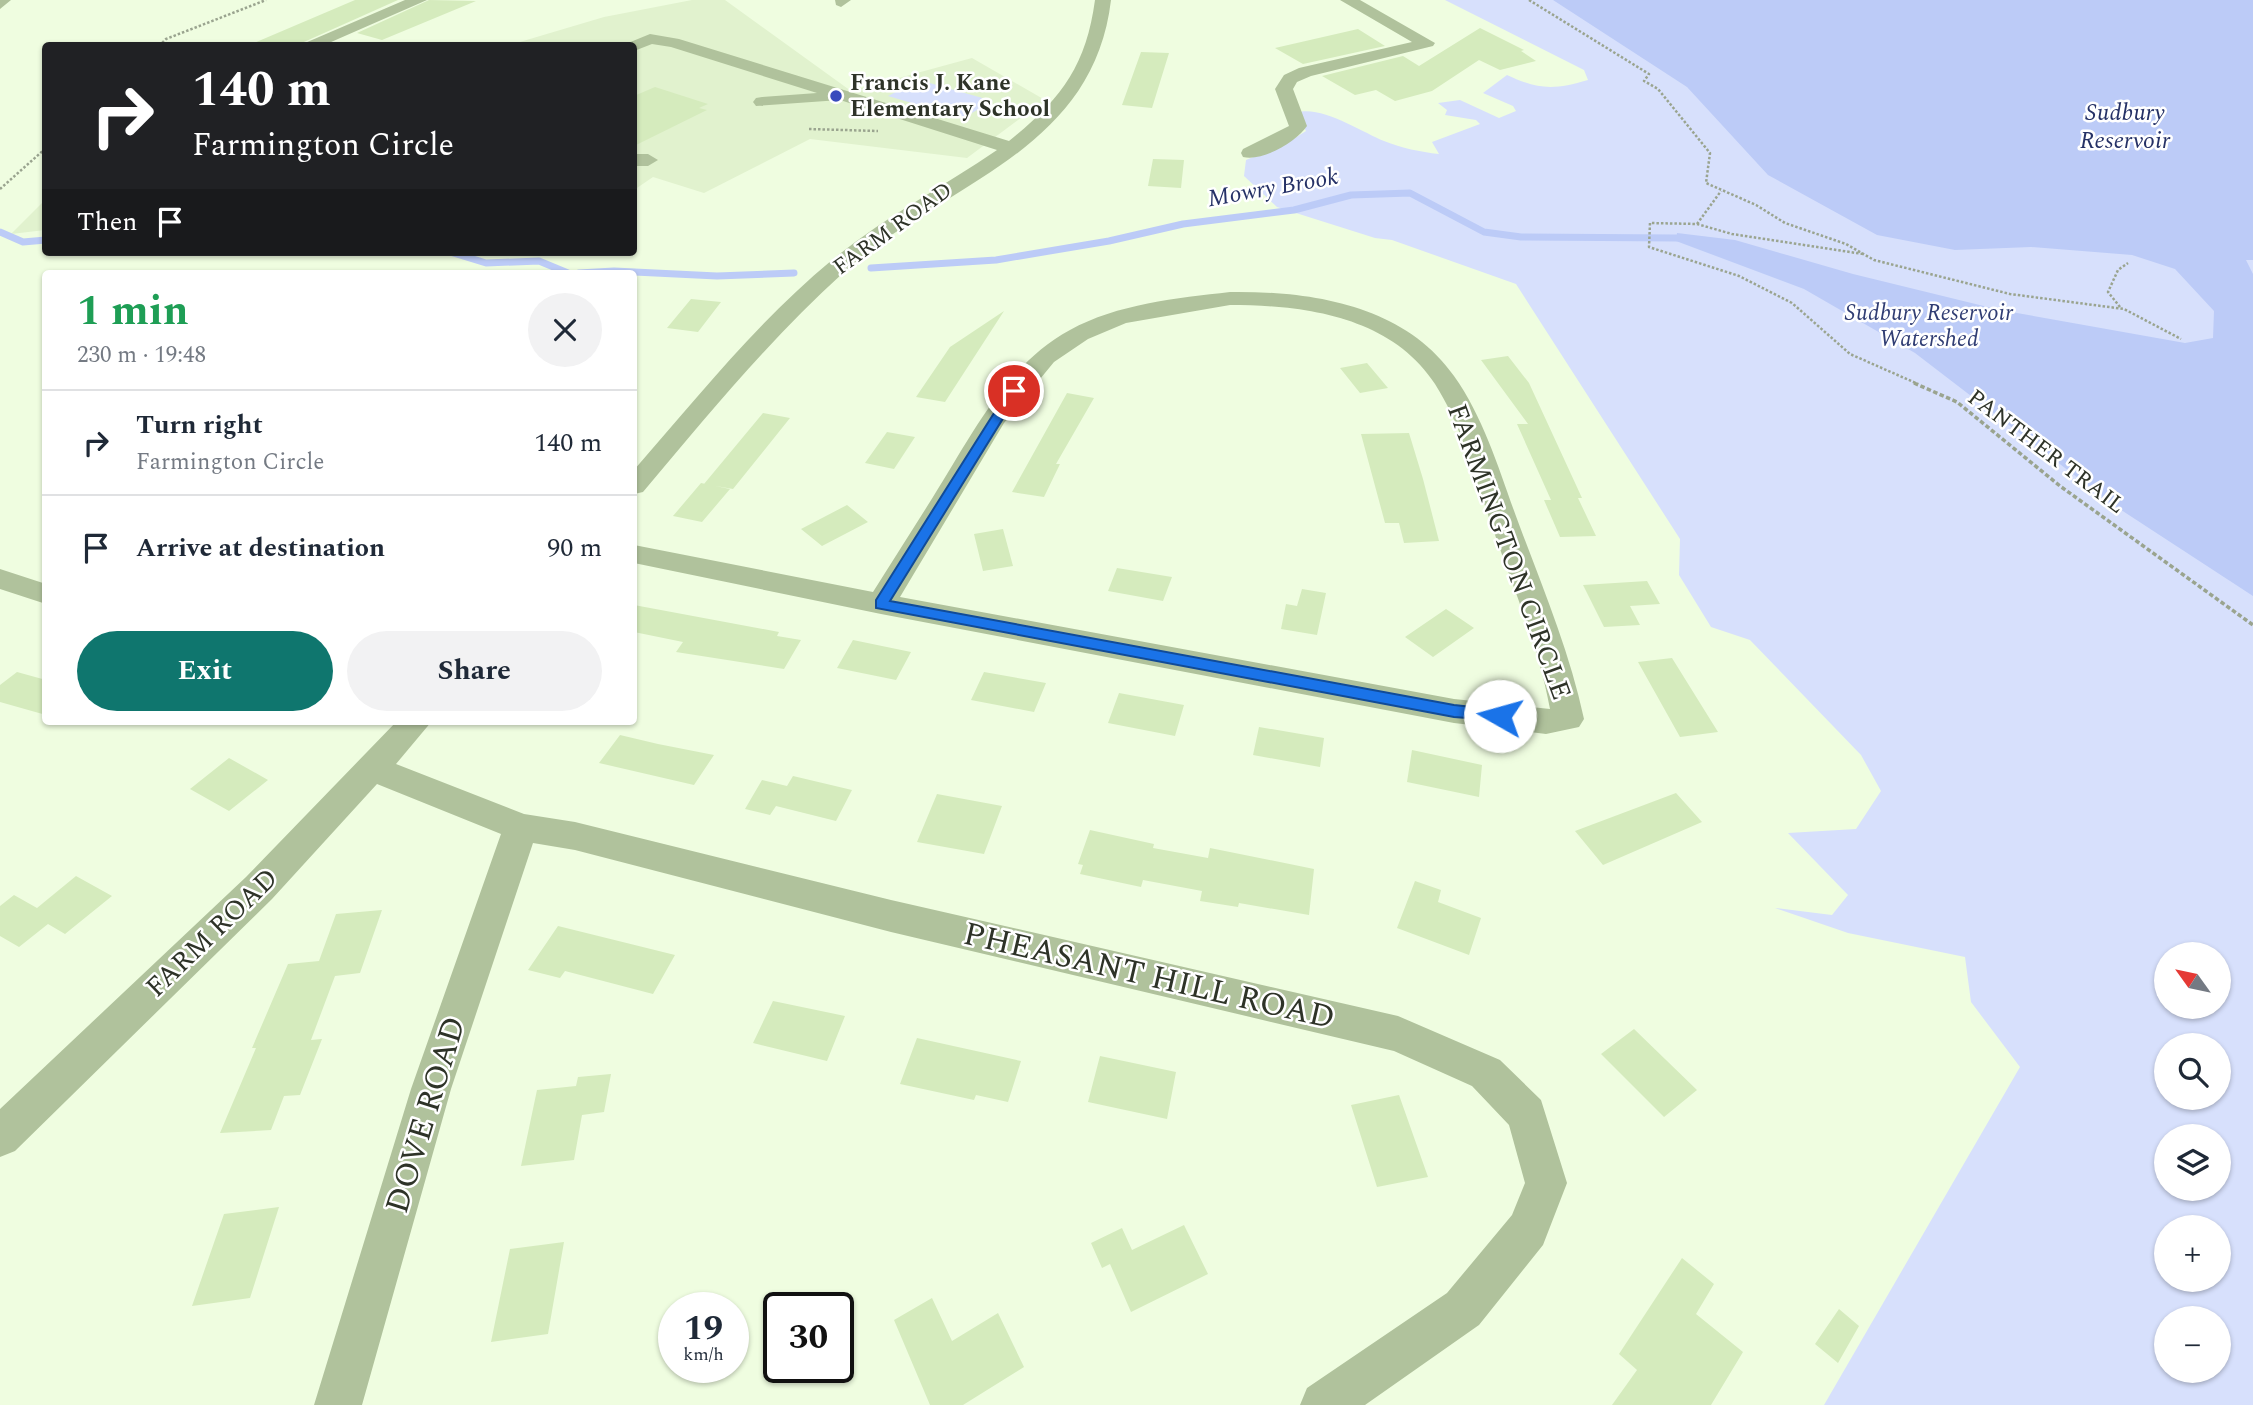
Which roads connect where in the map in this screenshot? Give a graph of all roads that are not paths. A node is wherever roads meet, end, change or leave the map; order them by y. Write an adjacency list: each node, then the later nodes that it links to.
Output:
1 (419, 0): 4 (street)
2 (1103, 0): 9 (street, FARM ROAD)
3 (1348, 0): 10 (street)
4 (316, 42)
5 (637, 45): 6 (street)
6 (841, 97): 7 (street); 8 (street); 9 (street)
7 (762, 102)
8 (808, 122)
9 (1011, 148): 11 (street, FARM ROAD)
10 (1250, 153)
11 (637, 482)
12 (637, 555): 15 (street, FARMINGTON CIRCLE)
13 (0, 579): 14 (street)
14 (42, 593)
15 (881, 604): 15 (street, FARMINGTON CIRCLE)
16 (412, 725): 17 (street, FARM ROAD)
17 (374, 769): 18 (street, PHEASANT HILL ROAD); 19 (street, FARM ROAD)
18 (521, 827): 20 (street, DOVE ROAD); 21 (street, PHEASANT HILL ROAD)
19 (0, 1137)
20 (338, 1405)
21 (1324, 1405)

